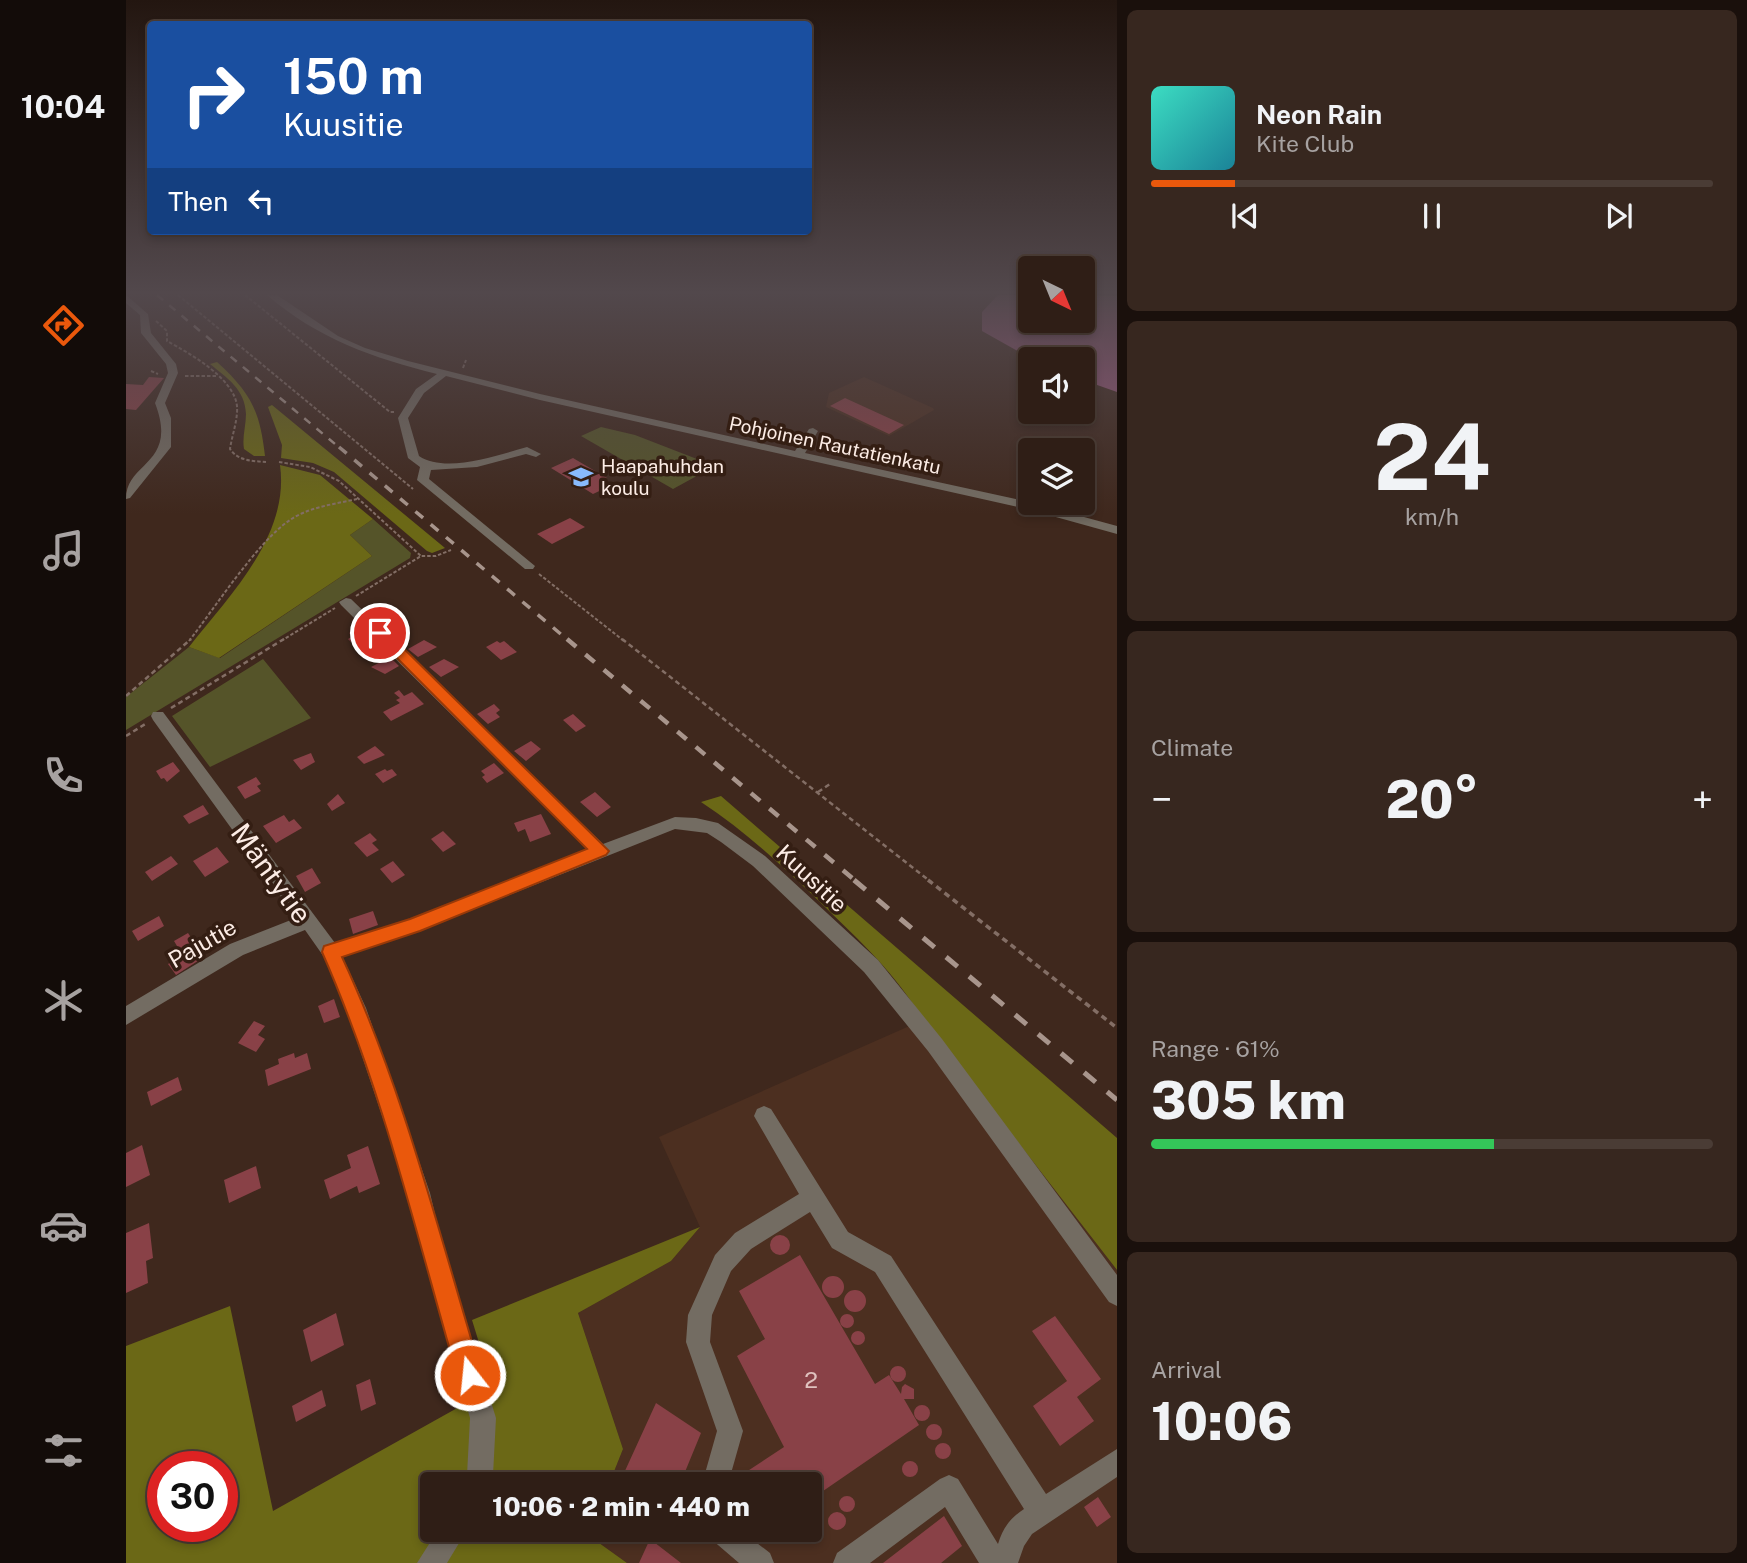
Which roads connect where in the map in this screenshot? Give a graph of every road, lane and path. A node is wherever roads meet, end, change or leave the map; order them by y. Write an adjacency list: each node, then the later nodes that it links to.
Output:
1 (172, 368): 15 (street)
2 (207, 368): 11 (path)
3 (267, 368): 14 (path)
4 (333, 368): 7 (path)
5 (427, 368): 6 (street, Pohjoinen Rautatienkatu)
6 (444, 373): 7 (street); 10 (street, Pohjoinen Rautatienkatu)
7 (404, 413): 13 (street)
8 (813, 431): 10 (street)
9 (536, 454): 13 (street)
10 (798, 455): 17 (street, Pohjoinen Rautatienkatu)
11 (266, 462)
12 (279, 462): 16 (path)
13 (425, 470): 20 (street)
14 (415, 490)
15 (126, 496)
16 (357, 499): 19 (path); 22 (path)
17 (1117, 530)
18 (451, 550): 19 (path)
19 (421, 556): 21 (path)
20 (529, 566): 26 (path)
21 (346, 602): 23 (path); 27 (street)
22 (126, 696)
23 (158, 716): 24 (path); 28 (street, Mäntytie)
24 (126, 736)
25 (830, 784): 26 (path)
26 (818, 792): 31 (path)
27 (600, 851): 29 (street, Kuusitie); 34 (street, Kuusitie)
28 (307, 922): 29 (street, Mäntytie); 30 (street, Pajutie)
29 (331, 952): 36 (street, Mäntytie)
30 (126, 1016)
31 (1117, 1028)
32 (764, 1115): 33 (street)
33 (813, 1198): 37 (street); 38 (street)
34 (1117, 1294)
35 (1117, 1462): 38 (street)
36 (480, 1472)
37 (718, 1472)
38 (1041, 1511): 45 (street)
39 (445, 1542): 41 (street)
40 (735, 1542): 42 (street)
41 (430, 1563)
42 (760, 1563)
43 (847, 1563): 44 (street)
44 (994, 1563)
45 (1004, 1563)

